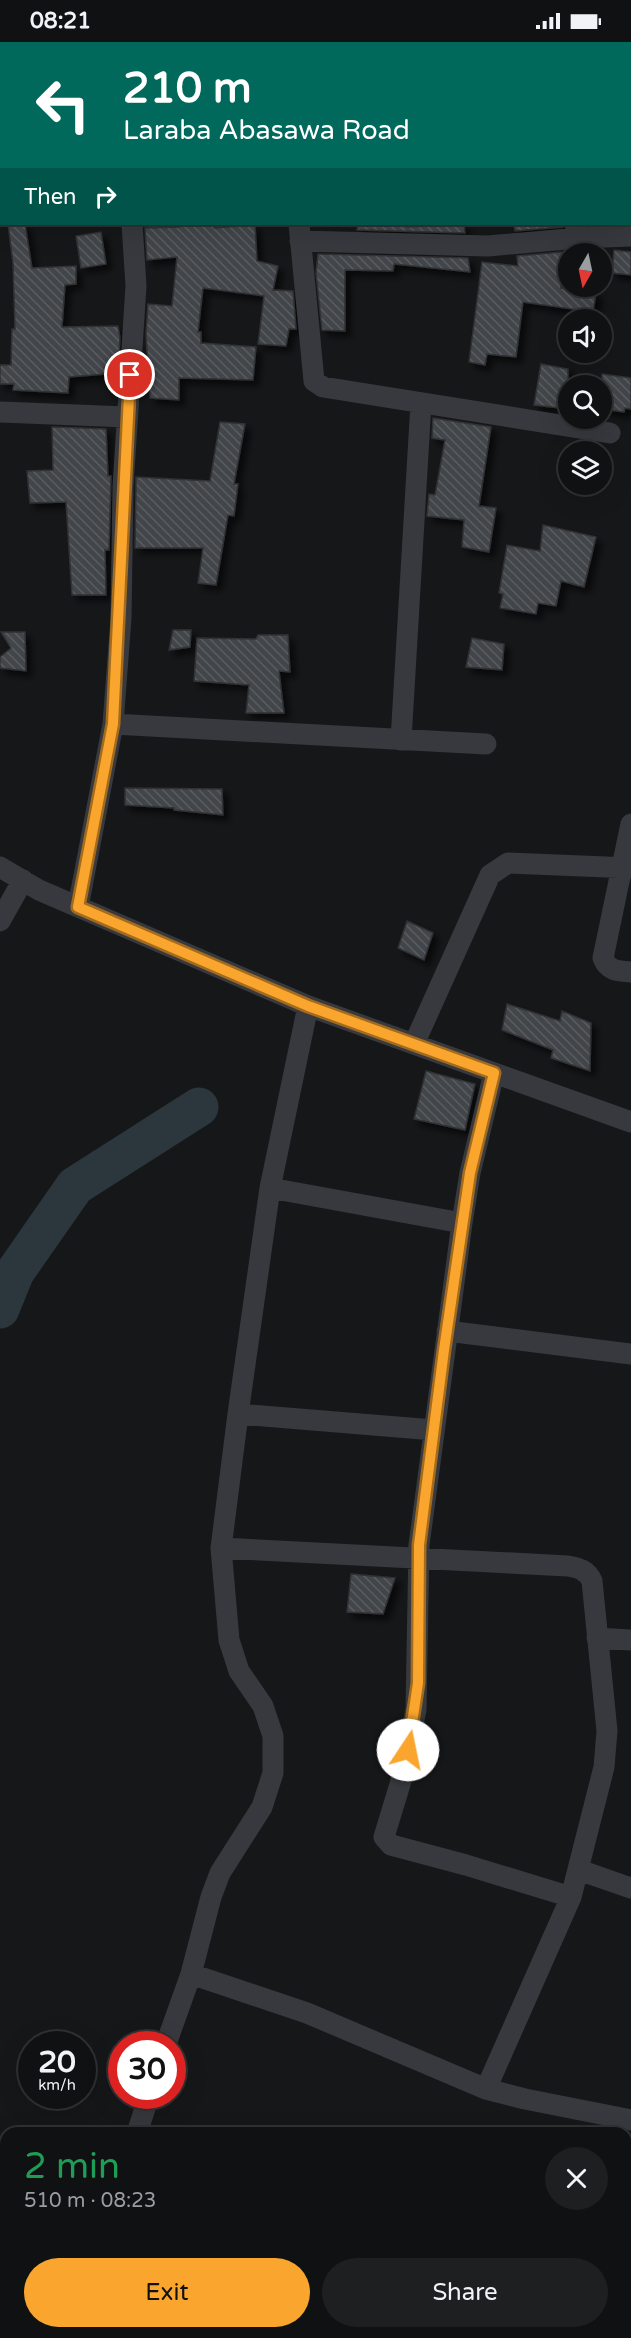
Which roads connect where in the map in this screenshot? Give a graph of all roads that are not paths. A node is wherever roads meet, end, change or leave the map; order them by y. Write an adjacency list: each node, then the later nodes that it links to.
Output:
1 (132, 225): 7 (street)
2 (577, 231): 3 (street); 4 (street)
3 (300, 232): 5 (street)
4 (631, 236)
5 (421, 404): 8 (street); 10 (street)
6 (0, 412): 7 (street)
7 (127, 417): 9 (street)
8 (610, 433)
9 (113, 724): 10 (street); 16 (street)
10 (401, 740): 11 (street)
11 (486, 744)
12 (631, 824): 14 (street)
13 (0, 867): 15 (street)
14 (626, 869): 18 (street); 20 (street)
15 (23, 880): 16 (street); 17 (street)
16 (78, 907): 19 (street)
17 (0, 921)
18 (631, 972)
19 (308, 1006): 20 (street); 23 (street)
20 (414, 1044): 21 (street)
21 (494, 1073): 22 (street); 24 (street)
22 (631, 1122)
23 (270, 1188): 24 (street); 27 (street)
24 (462, 1223): 25 (street)
25 (447, 1330): 26 (street); 28 (street)
26 (631, 1354)
27 (238, 1414): 28 (street); 29 (street)
28 (434, 1430): 30 (street)
29 (222, 1548): 30 (street); 36 (street)
30 (419, 1558): 31 (street); 35 (street)
31 (597, 1638): 32 (street); 33 (street)
32 (631, 1640)
33 (579, 1870): 34 (street); 35 (street)
34 (631, 1888)
35 (571, 1897): 38 (street)
36 (191, 1974): 37 (street); 38 (street)
37 (171, 2031)
38 (486, 2088): 40 (street)
39 (145, 2109): 41 (street)
40 (631, 2120)
41 (139, 2127)

